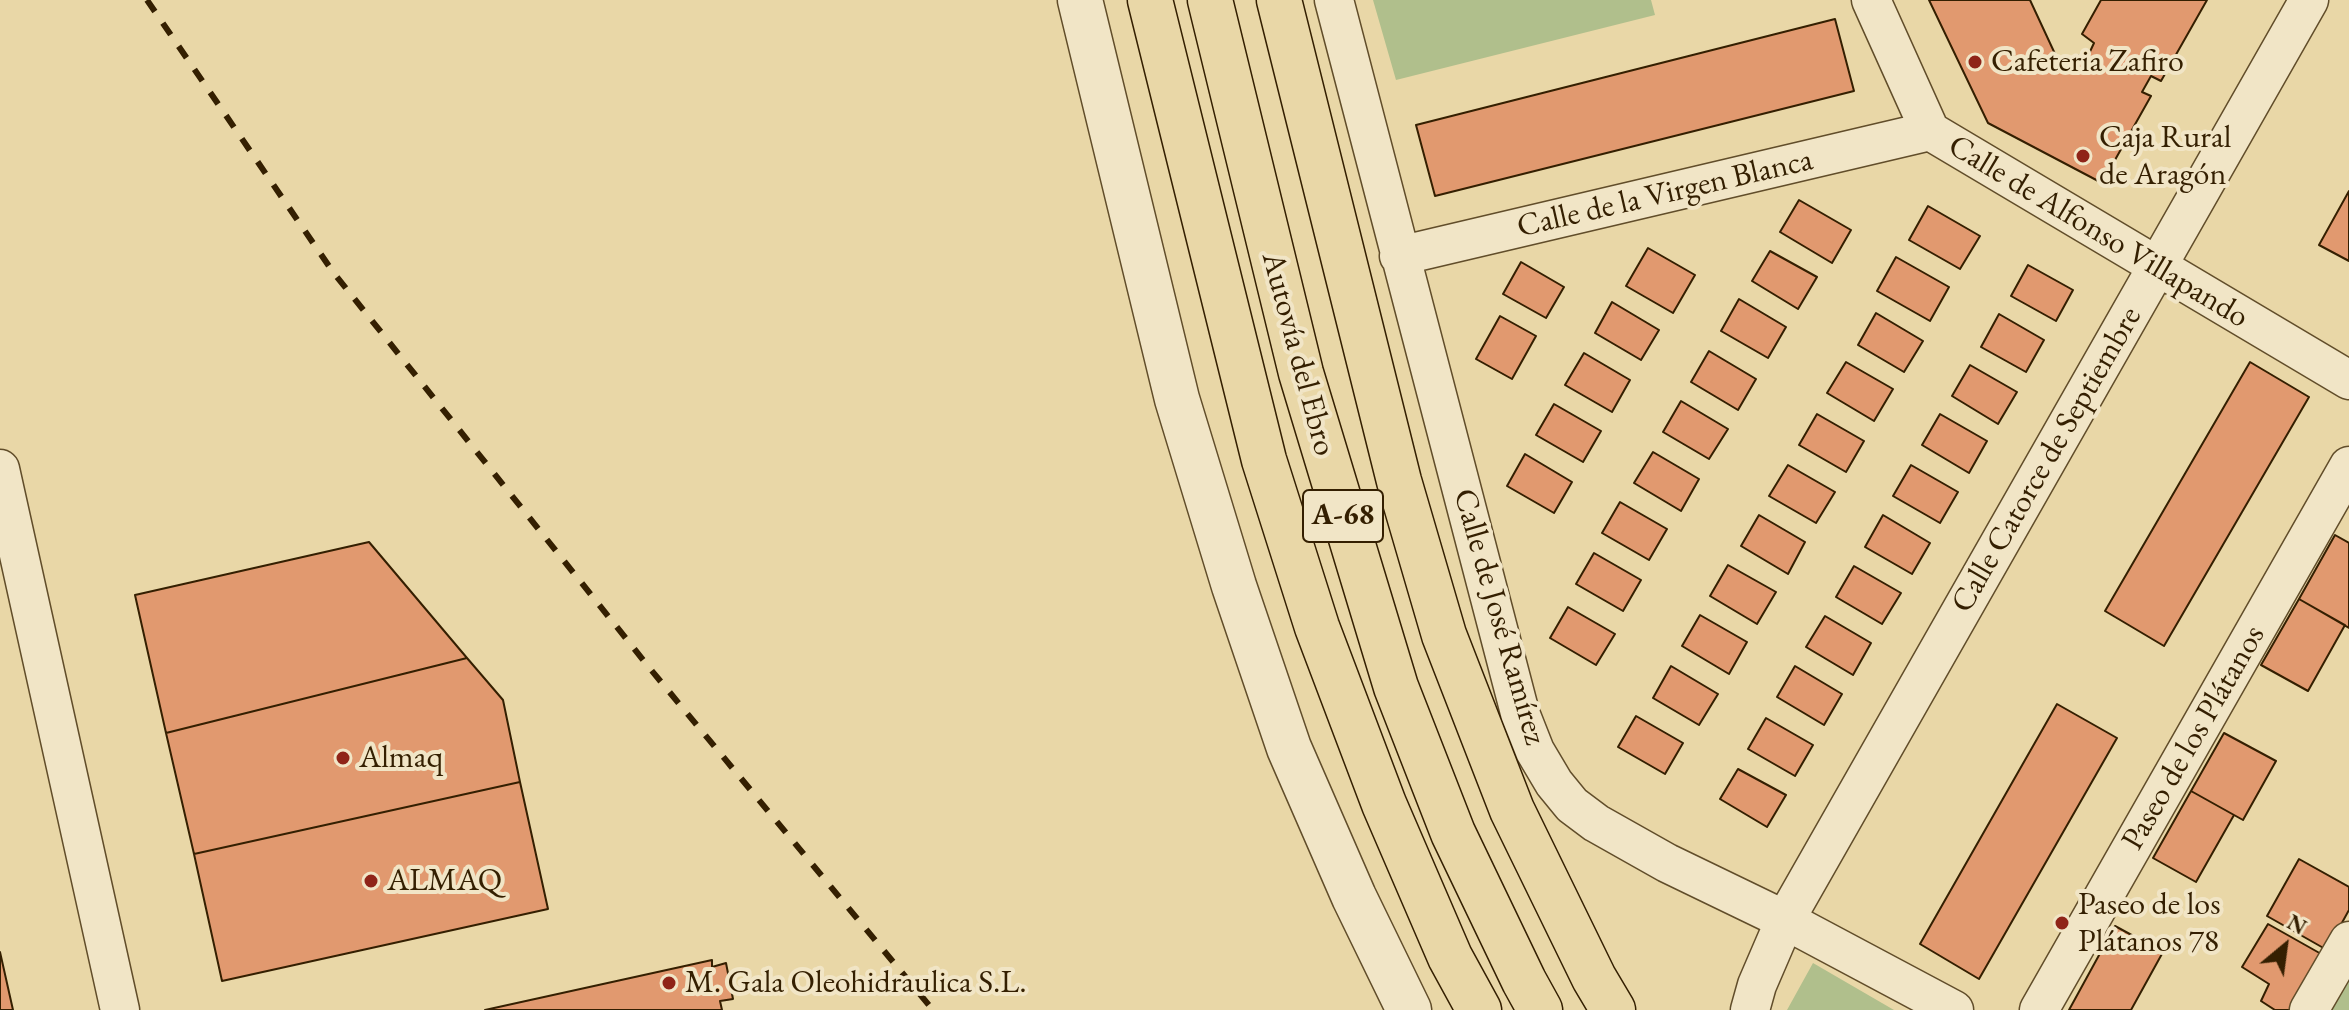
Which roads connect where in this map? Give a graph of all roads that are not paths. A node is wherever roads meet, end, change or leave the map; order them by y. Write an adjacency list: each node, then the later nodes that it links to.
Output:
1 (1080, 0): 17 (street)
2 (1150, 0): 18 (highway, Autovía del Ebro / A-68)
3 (1210, 0): 19 (highway, Autovía del Ebro / A-68)
4 (1279, 0): 20 (highway)
5 (1334, 0): 9 (street, Calle de José Ramírez)
6 (1871, 0): 8 (street, Calle de Alfonso Villapando)
7 (2309, 0): 10 (street, Calle Catorce de Septiembre)
8 (1930, 131): 9 (street, Calle de la Virgen Blanca); 10 (street, Calle de Alfonso Villapando)
9 (1399, 256): 14 (street, Calle de José Ramírez)
10 (2157, 267): 11 (street, Calle de Alfonso Villapando); 14 (street, Calle Catorce de Septiembre)
11 (2349, 380)
12 (2349, 466): 23 (street, Paseo de los Plátanos)
13 (0, 469): 16 (street)
14 (1785, 920): 21 (street, Calle Catorce de Septiembre); 22 (street, Calle de José Ramírez)
15 (2349, 941): 24 (street)
16 (120, 1010)
17 (1409, 1010)
18 (1479, 1010)
19 (1540, 1010)
20 (1613, 1010)
21 (1750, 1010)
22 (1954, 1010)
23 (2039, 1010)
24 (2309, 1010)

